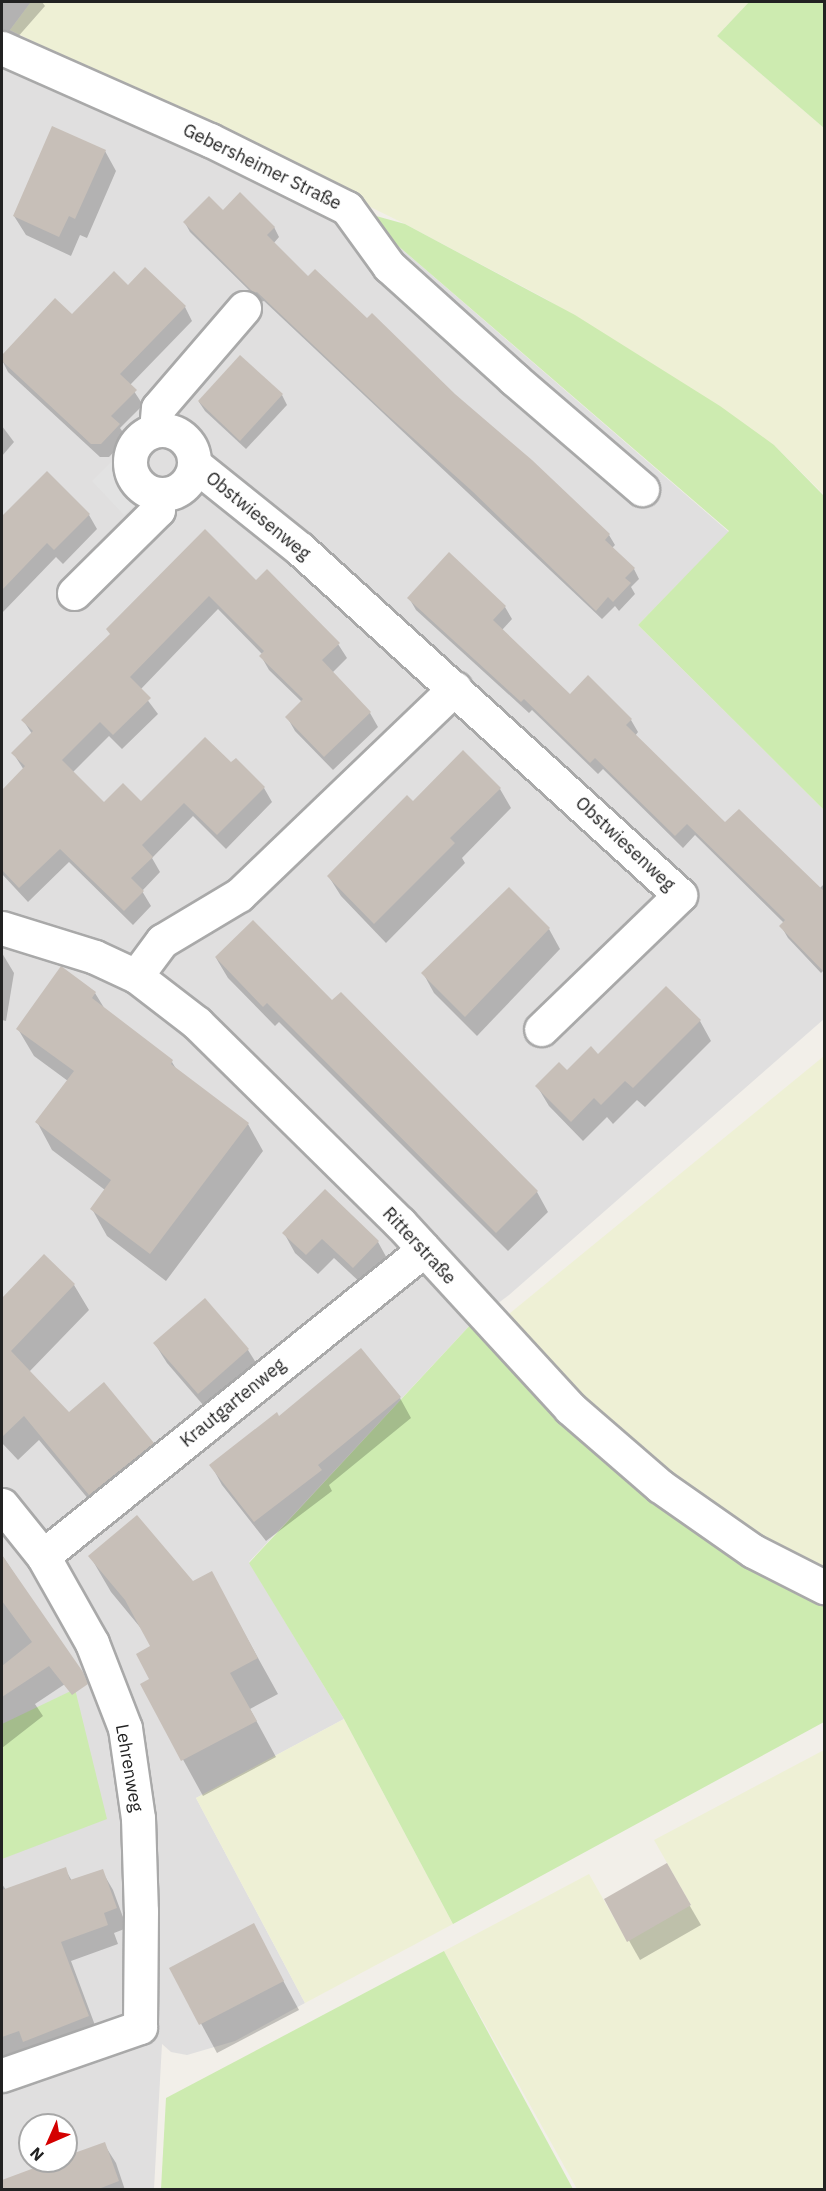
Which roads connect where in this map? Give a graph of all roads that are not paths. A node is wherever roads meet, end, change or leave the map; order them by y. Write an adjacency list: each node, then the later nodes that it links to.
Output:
1 (2, 48): 5 (street, Gebersheimer Straße)
2 (244, 308): 3 (street)
3 (156, 430): 4 (street, Obstwiesenweg); 6 (street)
4 (194, 464): 6 (street, Obstwiesenweg); 8 (street, Obstwiesenweg)
5 (642, 489)
6 (157, 494): 7 (street)
7 (74, 593)
8 (455, 688): 10 (street); 11 (street, Obstwiesenweg)
9 (2, 928): 10 (street, Ritterstraße)
10 (136, 976): 12 (street, Ritterstraße)
11 (541, 1029)
12 (424, 1250): 14 (street, Krautgartenweg); 15 (street, Ritterstraße)
13 (2, 1505): 14 (street, Lehrenweg)
14 (43, 1556): 16 (street, Lehrenweg)
15 (825, 1587)
16 (2, 2075)

